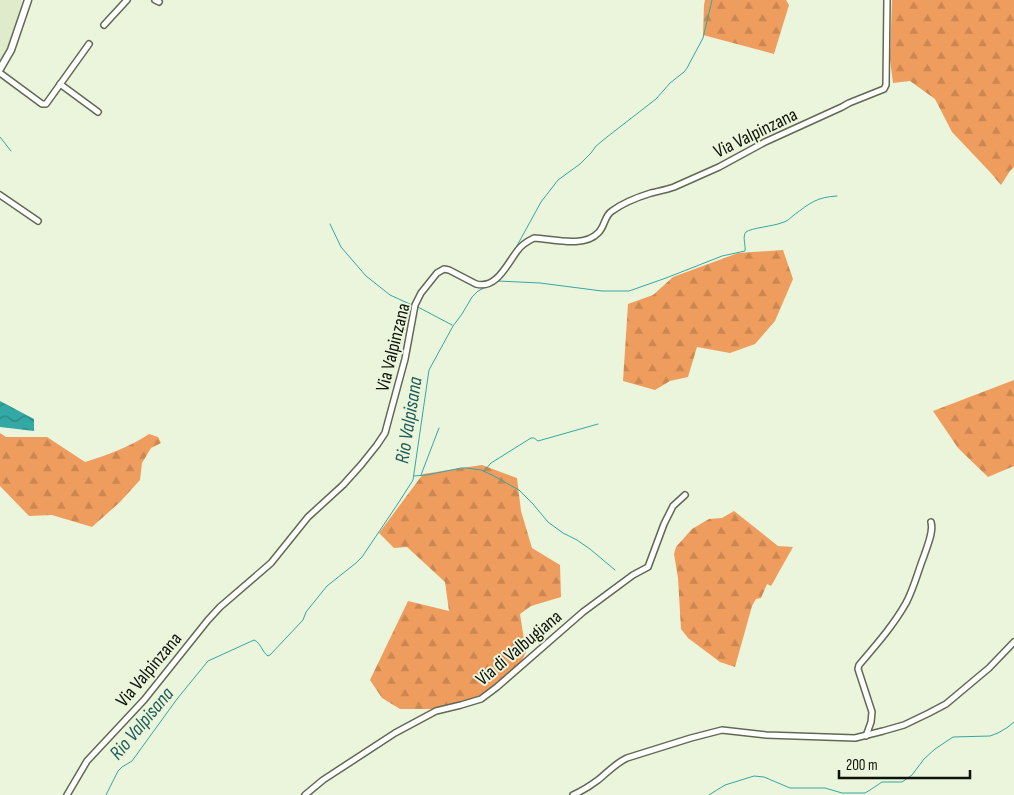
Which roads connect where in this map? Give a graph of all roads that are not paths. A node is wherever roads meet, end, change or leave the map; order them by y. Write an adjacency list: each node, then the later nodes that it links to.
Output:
1 (28, 0): 6 (main road)
2 (127, 0): 4 (street)
3 (887, 0): 16 (street, Via Valpinzana)
4 (104, 25)
5 (89, 44): 8 (street)
6 (0, 69)
7 (0, 73): 8 (street)
8 (60, 84): 9 (street)
9 (98, 112)
10 (0, 195): 11 (street)
11 (38, 221)
12 (685, 495): 17 (street, Via di Valbugiana)
13 (931, 522): 15 (street)
14 (1014, 642): 15 (street)
15 (866, 736): 18 (street)
16 (67, 795)
17 (305, 795)
18 (574, 795)

